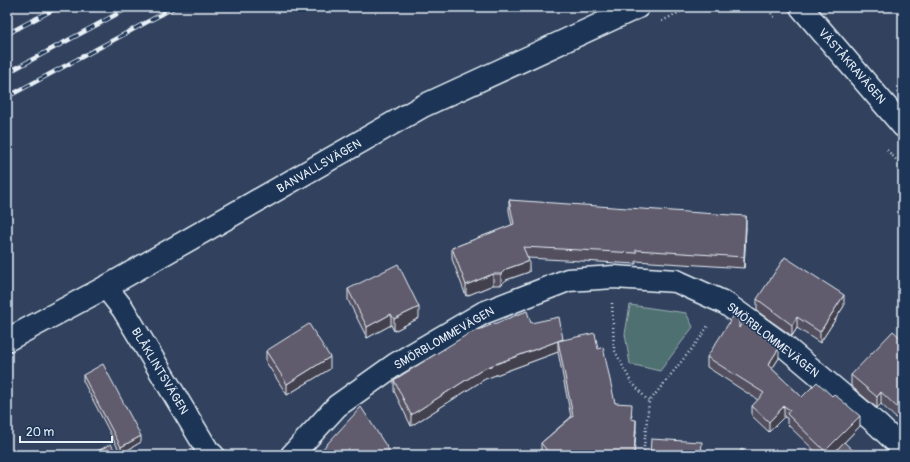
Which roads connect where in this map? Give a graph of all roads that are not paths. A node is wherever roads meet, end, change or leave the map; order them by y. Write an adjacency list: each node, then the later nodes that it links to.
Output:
1 (638, 7): 4 (street, BANVALLSVÄGEN)
2 (801, 7): 3 (street, VÄSTÅKRAVÄGEN)
3 (903, 126)
4 (106, 287): 5 (street, BANVALLSVÄGEN); 7 (street, BLÅKLINTSVÄGEN)
5 (7, 340)
6 (903, 449): 8 (street, SMÖRBLOMMEVÄGEN)
7 (208, 454)
8 (292, 455)

